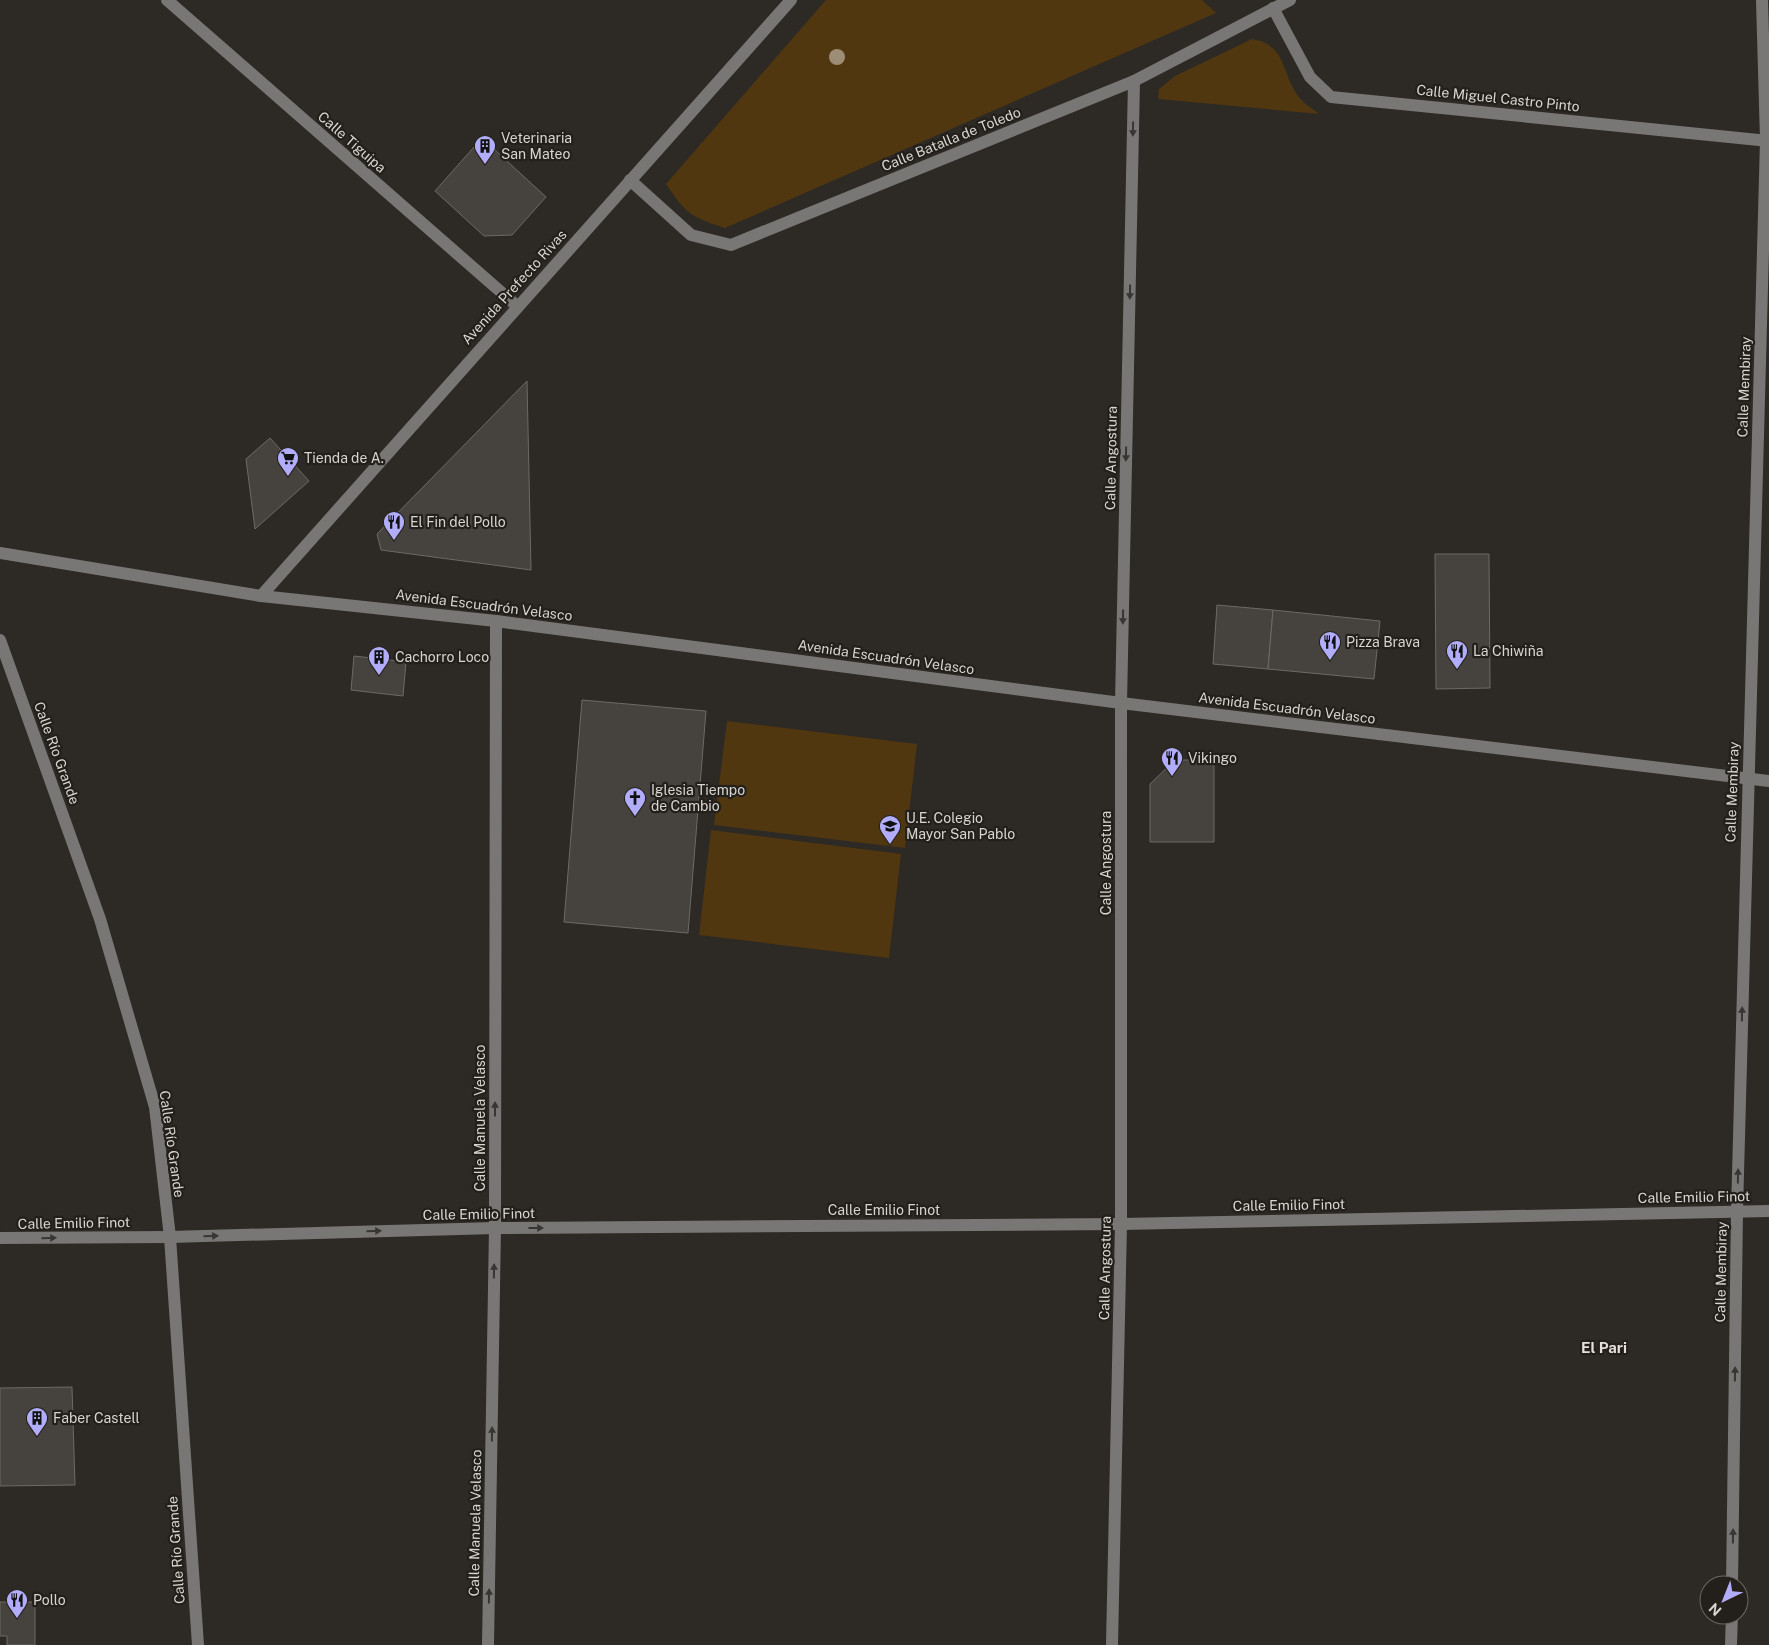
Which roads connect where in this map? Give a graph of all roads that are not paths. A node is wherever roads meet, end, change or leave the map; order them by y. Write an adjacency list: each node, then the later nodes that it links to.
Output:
1 (167, 0): 9 (street, Calle Tiguipa)
2 (792, 0): 8 (street, Avenida Prefecto Rivas)
3 (1290, 0): 5 (street, Calle Batalla de Toledo)
4 (1762, 0): 7 (street, Calle Membiray)
5 (1273, 8): 6 (street, Calle Batalla de Toledo); 7 (street, Calle Miguel Castro Pinto)
6 (1134, 81): 8 (street, Calle Batalla de Toledo); 14 (street, Calle Angostura, one-way to 14)
7 (1768, 140): 15 (street, Calle Membiray)
8 (630, 180): 9 (street, Avenida Prefecto Rivas)
9 (517, 306): 11 (street, Avenida Prefecto Rivas)
10 (0, 553): 11 (street, Avenida Escuadrón Velasco)
11 (262, 596): 12 (street, Avenida Escuadrón Velasco)
12 (496, 621): 14 (street, Avenida Escuadrón Velasco); 20 (street, Calle Manuela Velasco, one-way to 12)
13 (0, 640): 21 (street, Calle Río Grande)
14 (1121, 703): 15 (street, Avenida Escuadrón Velasco); 19 (street, Calle Angostura)
15 (1747, 778): 16 (street, Avenida Escuadrón Velasco); 18 (street, Calle Membiray, one-way to 15)
16 (1769, 781)
17 (1769, 1211): 18 (street, Calle Emilio Finot)
18 (1737, 1212): 19 (street, Calle Emilio Finot); 23 (street, Calle Membiray, one-way to 18)
19 (1121, 1224): 20 (street, Calle Emilio Finot, one-way to 19); 27 (street, Calle Angostura)
20 (495, 1228): 21 (street, Calle Emilio Finot, one-way to 20); 26 (street, Calle Manuela Velasco, one-way to 20)
21 (170, 1237): 22 (street, Calle Emilio Finot, one-way to 21); 25 (street, Calle Río Grande)
22 (0, 1238)
23 (1732, 1575)
24 (1732, 1625): 28 (street)
25 (198, 1645)
26 (488, 1645)
27 (1112, 1645)
28 (1731, 1645)

